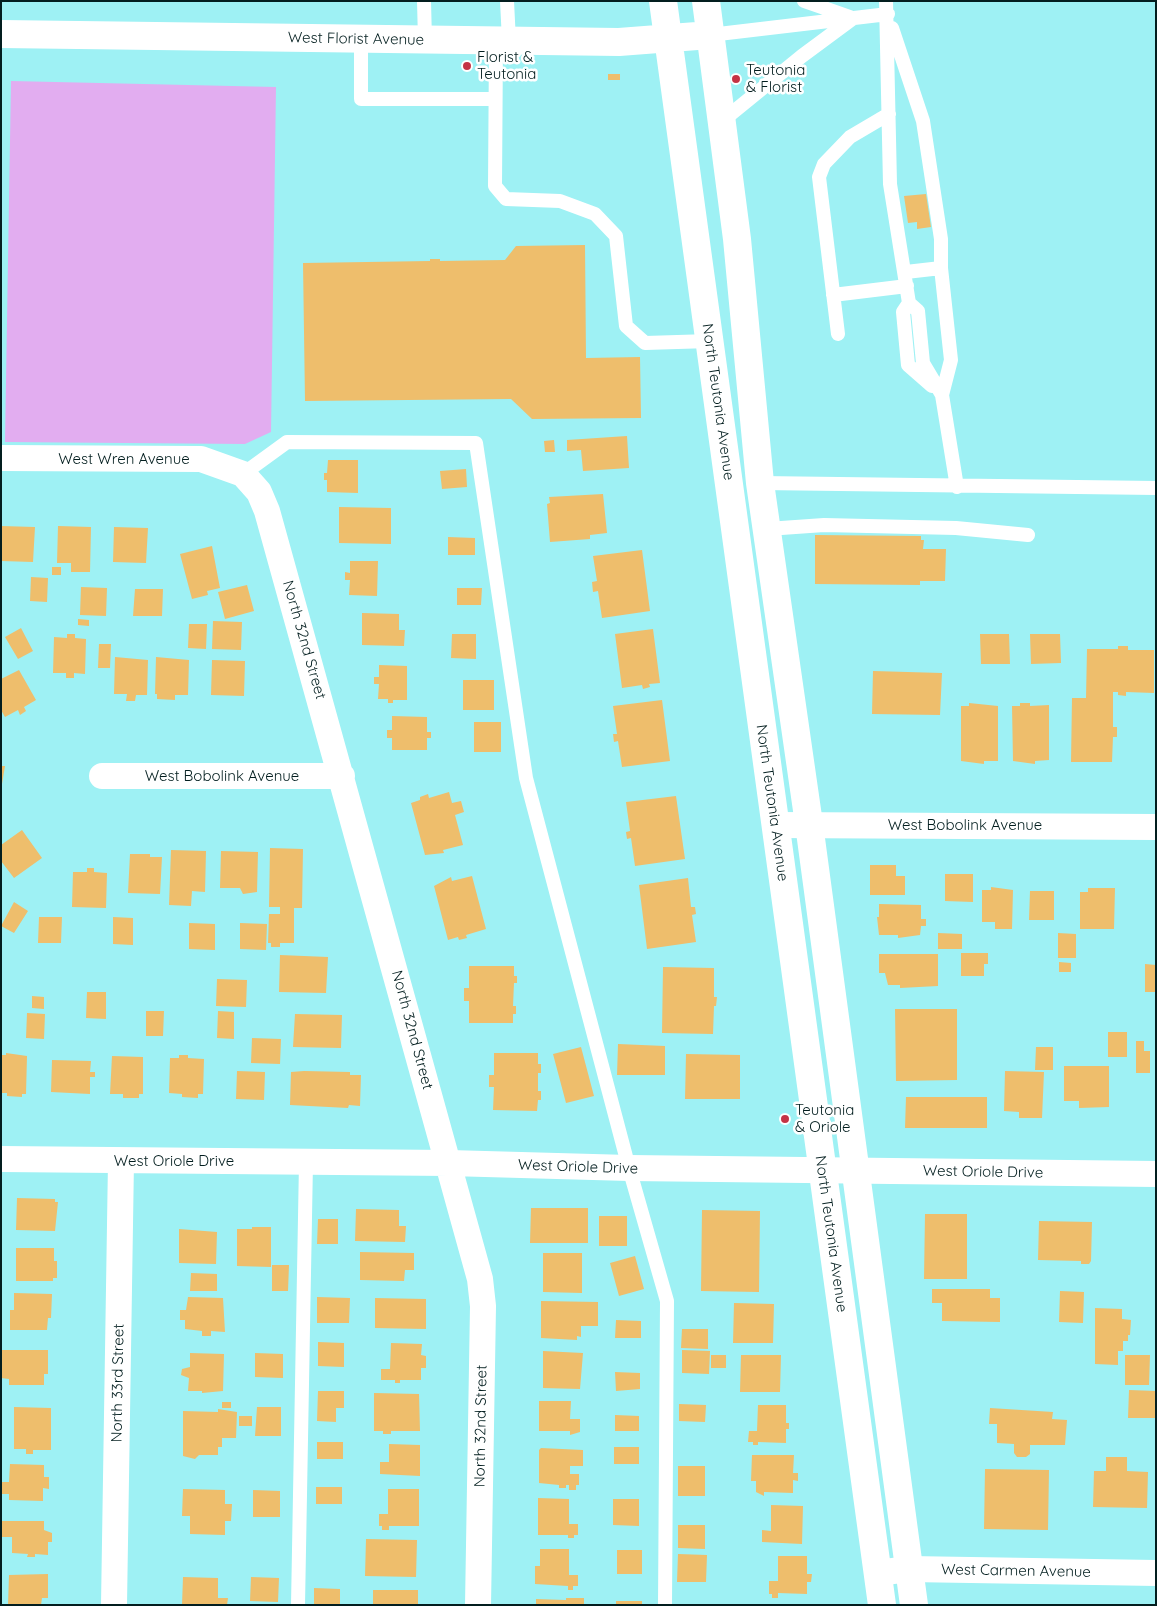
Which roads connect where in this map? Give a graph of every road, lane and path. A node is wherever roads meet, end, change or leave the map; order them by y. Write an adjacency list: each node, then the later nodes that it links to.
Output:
1 (424, 1): 12 (lane)
2 (507, 1): 13 (lane)
3 (663, 1): 10 (main road, North Teutonia Avenue)
4 (706, 1): 9 (main road, North Teutonia Avenue)
5 (804, 1): 7 (lane)
6 (887, 8): 7 (lane); 15 (lane); 17 (lane)
7 (853, 18): 9 (lane); 16 (lane)
8 (1, 34): 11 (main road, West Florist Avenue)
9 (710, 35): 10 (main road, West Florist Avenue); 16 (main road, North Teutonia Avenue)
10 (667, 38): 13 (main road, West Florist Avenue); 21 (main road, North Teutonia Avenue)
11 (361, 39): 12 (main road, West Florist Avenue); 14 (lane)
12 (425, 40): 13 (main road, West Florist Avenue)
13 (502, 41): 14 (lane)
14 (495, 99): 21 (lane)
15 (889, 114): 18 (lane); 19 (lane)
16 (721, 122): 25 (main road, North Teutonia Avenue)
17 (941, 268): 18 (lane); 22 (lane)
18 (906, 279): 19 (lane); 22 (lane)
19 (833, 295): 20 (lane)
20 (838, 334)
21 (710, 341): 33 (main road, North Teutonia Avenue)
22 (942, 395): 26 (lane)
23 (1, 458): 24 (street, West Wren Avenue)
24 (243, 474): 31 (street, North 32nd Street); 39 (lane)
25 (760, 483): 26 (lane); 28 (main road, North Teutonia Avenue)
26 (957, 487): 27 (lane)
27 (1156, 488)
28 (767, 529): 29 (lane); 32 (main road, North Teutonia Avenue)
29 (1028, 535)
30 (102, 776): 31 (street, West Bobolink Avenue)
31 (342, 776): 38 (street, North 32nd Street)
32 (809, 824): 33 (street, West Bobolink Avenue); 34 (street, West Bobolink Avenue); 41 (main road, North Teutonia Avenue)
33 (775, 825): 40 (main road, North Teutonia Avenue)
34 (1156, 827)
35 (1, 1159): 36 (street, West Oriole Drive)
36 (121, 1160): 37 (street, West Oriole Drive); 46 (street, North 33rd Street)
37 (306, 1162): 38 (street, West Oriole Drive); 47 (lane)
38 (449, 1163): 39 (street, West Oriole Drive); 48 (street, North 32nd Street)
39 (628, 1168): 40 (street, West Oriole Drive); 49 (lane)
40 (823, 1171): 41 (street, West Oriole Drive); 44 (main road, North Teutonia Avenue)
41 (854, 1171): 42 (street, West Oriole Drive); 43 (main road, North Teutonia Avenue)
42 (1156, 1174)
43 (909, 1569): 44 (street, West Carmen Avenue); 45 (street, West Carmen Avenue); 51 (main road, North Teutonia Avenue)
44 (878, 1573): 50 (main road, North Teutonia Avenue)
45 (1156, 1573)
46 (114, 1605)
47 (298, 1605)
48 (478, 1605)
49 (666, 1605)
50 (882, 1605)
51 (914, 1605)

